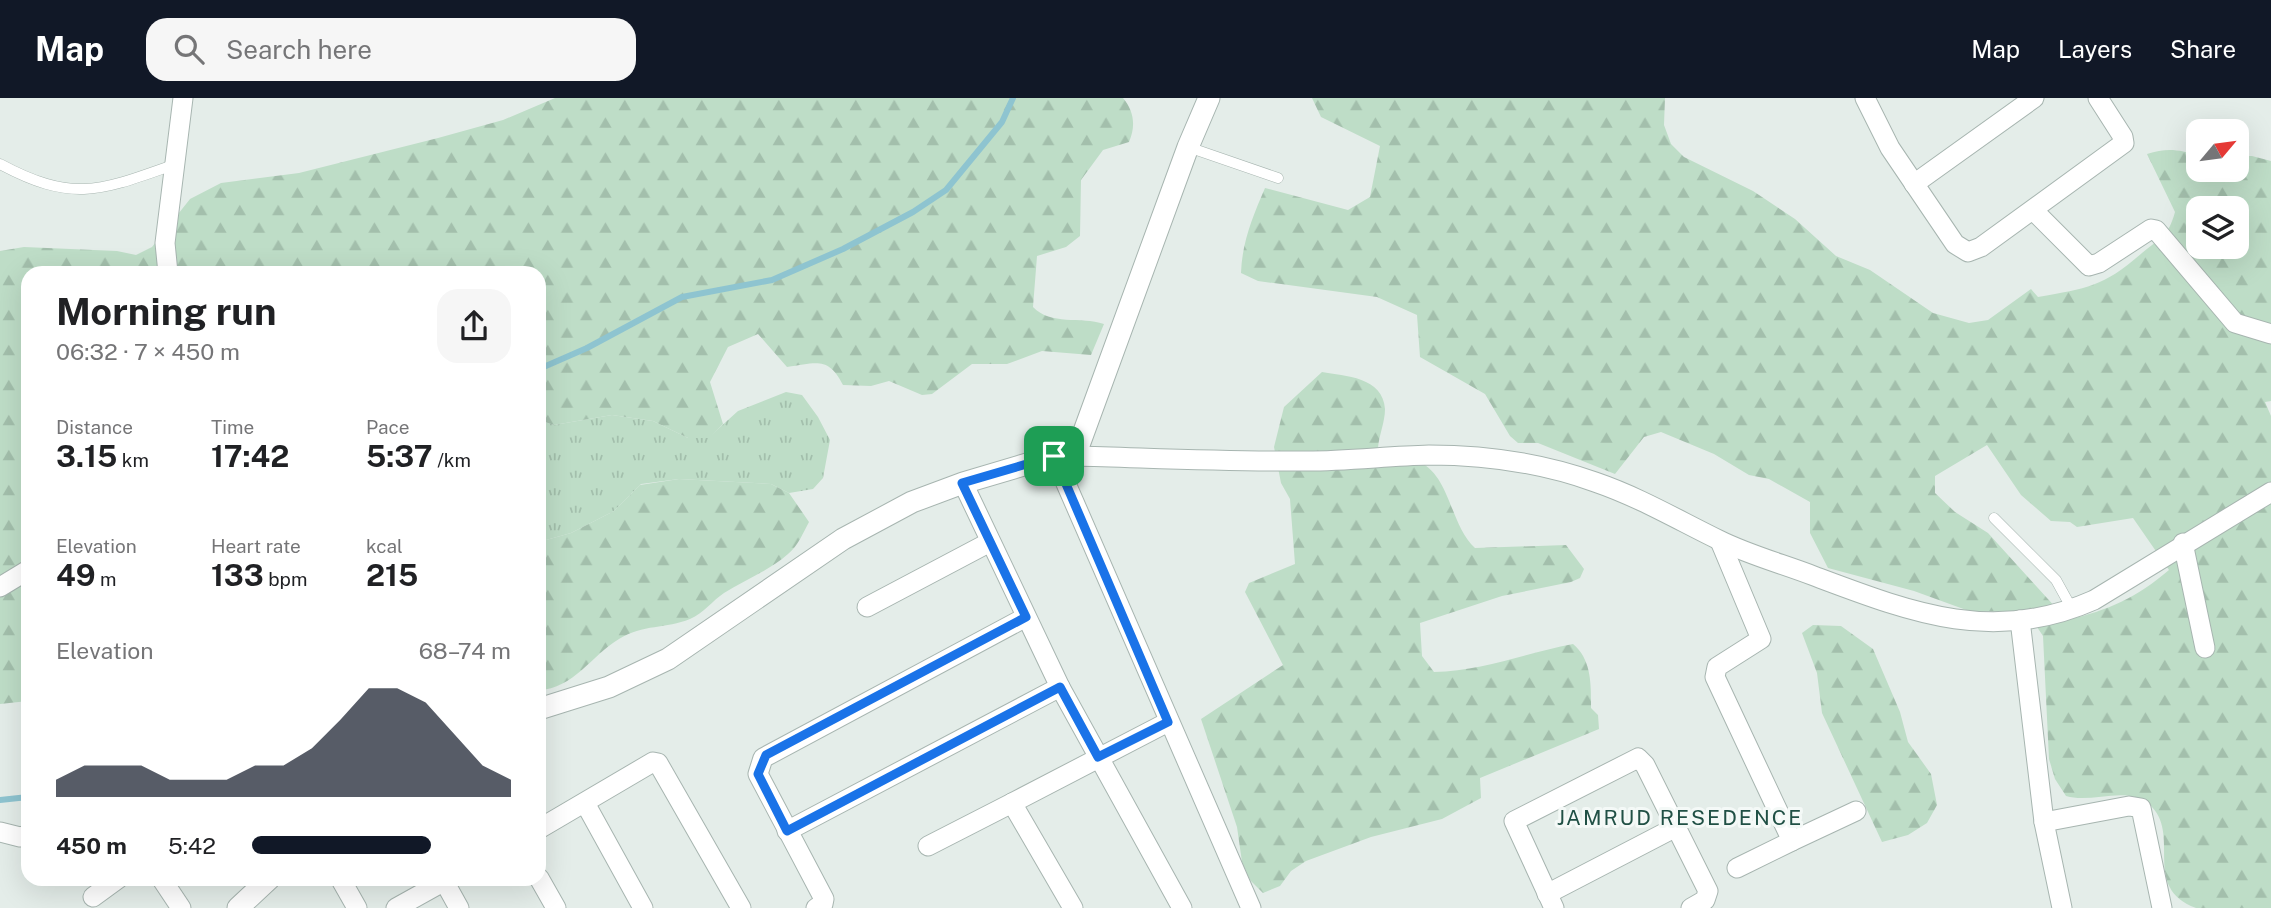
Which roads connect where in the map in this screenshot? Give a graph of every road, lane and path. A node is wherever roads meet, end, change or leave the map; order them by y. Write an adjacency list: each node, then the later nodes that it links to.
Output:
1 (183, 98): 8 (street)
2 (1209, 98): 6 (street)
3 (2034, 98): 10 (street)
4 (2098, 98): 11 (street)
5 (1870, 101): 10 (street)
6 (1188, 147): 9 (lane); 14 (street)
7 (0, 164): 8 (lane)
8 (173, 165): 12 (street)
9 (1278, 178)
10 (1914, 184): 11 (street)
11 (2034, 210): 13 (street)
12 (167, 266)
13 (2271, 334)
14 (1065, 456): 15 (street); 18 (street); 30 (street)
15 (962, 483): 19 (street); 29 (street)
16 (2271, 492): 20 (street)
17 (1994, 518): 24 (lane)
18 (1720, 541): 26 (street); 41 (street)
19 (990, 542): 23 (street); 25 (street)
20 (2183, 543): 24 (street); 27 (street)
21 (21, 574): 22 (street)
22 (0, 587)
23 (867, 607)
24 (2072, 610): 26 (street)
25 (1026, 617): 28 (street); 38 (street)
26 (2020, 620): 35 (street)
27 (2205, 648)
28 (1060, 687): 31 (street); 38 (street)
29 (546, 707)
30 (1168, 722): 31 (street); 64 (street)
31 (1098, 757): 33 (street); 63 (street)
32 (585, 803): 36 (street); 59 (street); 60 (street)
33 (1012, 803): 42 (street); 62 (street)
34 (1856, 811): 41 (street)
35 (2044, 822): 66 (street); 67 (street)
36 (546, 825)
37 (1676, 827): 52 (street); 52 (street); 65 (street)
38 (787, 831): 61 (street)
39 (0, 832): 40 (street)
40 (21, 837)
41 (1792, 841): 43 (street)
42 (928, 846)
43 (1737, 868)
44 (108, 886): 51 (street)
45 (166, 886): 53 (street)
46 (261, 886): 54 (street)
47 (345, 886): 55 (street)
48 (436, 886): 56 (street)
49 (450, 886): 57 (street)
50 (544, 886): 58 (street)
51 (93, 897)
52 (1550, 901)
53 (181, 908)
54 (238, 908)
55 (357, 908)
56 (396, 908)
57 (459, 908)
58 (556, 908)
59 (643, 908)
60 (741, 908)
61 (816, 908)
62 (1073, 908)
63 (1182, 908)
64 (1251, 908)
65 (1691, 908)
66 (2062, 908)
67 (2162, 908)

